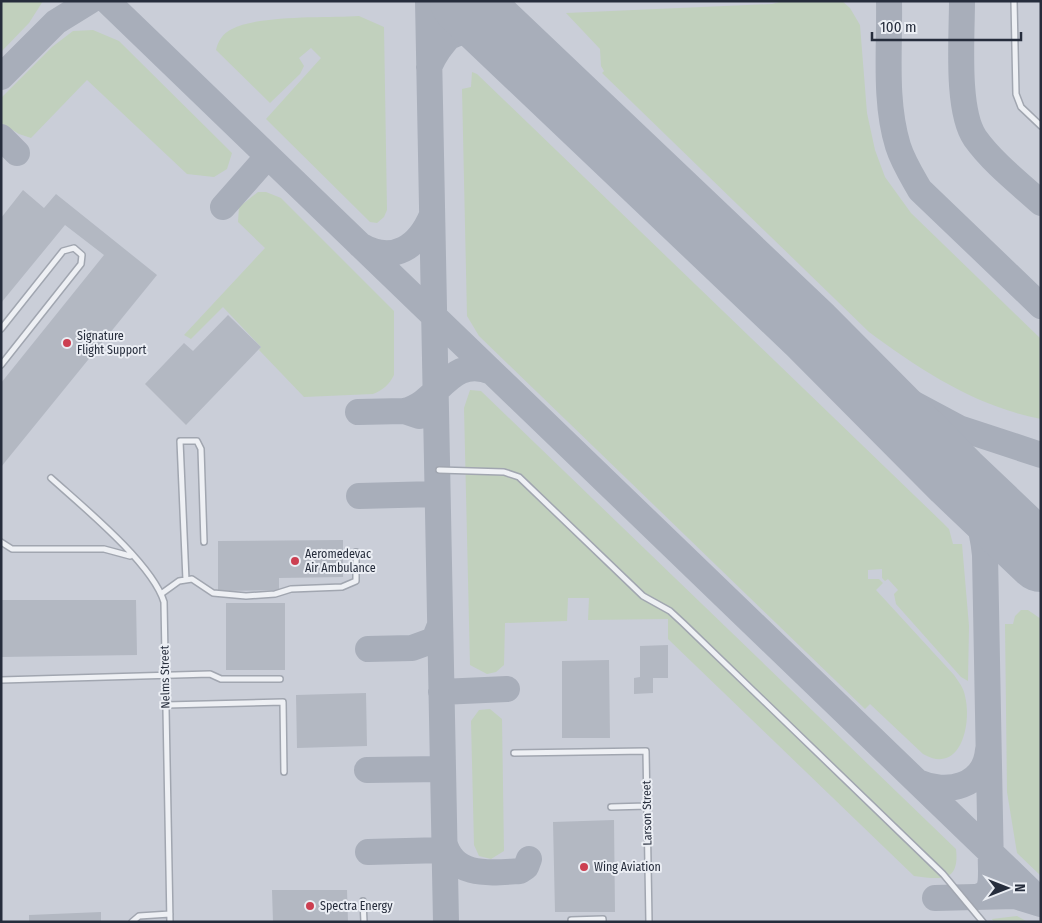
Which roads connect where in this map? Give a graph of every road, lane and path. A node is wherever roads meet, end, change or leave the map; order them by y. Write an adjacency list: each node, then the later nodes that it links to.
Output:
1 (1014, 1): 2 (lane)
2 (1041, 126)
3 (1, 329): 4 (lane)
4 (1, 365)
5 (439, 470): 29 (lane)
6 (52, 478): 10 (lane)
7 (1, 542): 10 (lane)
8 (204, 542): 11 (lane)
9 (356, 552): 11 (lane)
10 (133, 557): 12 (lane)
11 (186, 580): 12 (lane)
12 (162, 594): 13 (lane, Nelms Street)
13 (166, 676): 14 (lane); 15 (lane); 16 (lane, Nelms Street)
14 (280, 679)
15 (1, 680)
16 (166, 705): 18 (lane); 22 (lane, Nelms Street)
17 (514, 753): 19 (lane, Larson Street)
18 (284, 772)
19 (647, 806): 20 (lane); 28 (lane, Larson Street)
20 (611, 807)
21 (364, 901): 26 (lane)
22 (170, 914): 24 (lane); 25 (lane, Nelms Street)
23 (571, 920): 27 (lane)
24 (132, 922)
25 (170, 922)
26 (364, 922)
27 (603, 922)
28 (649, 922)
29 (983, 922)

